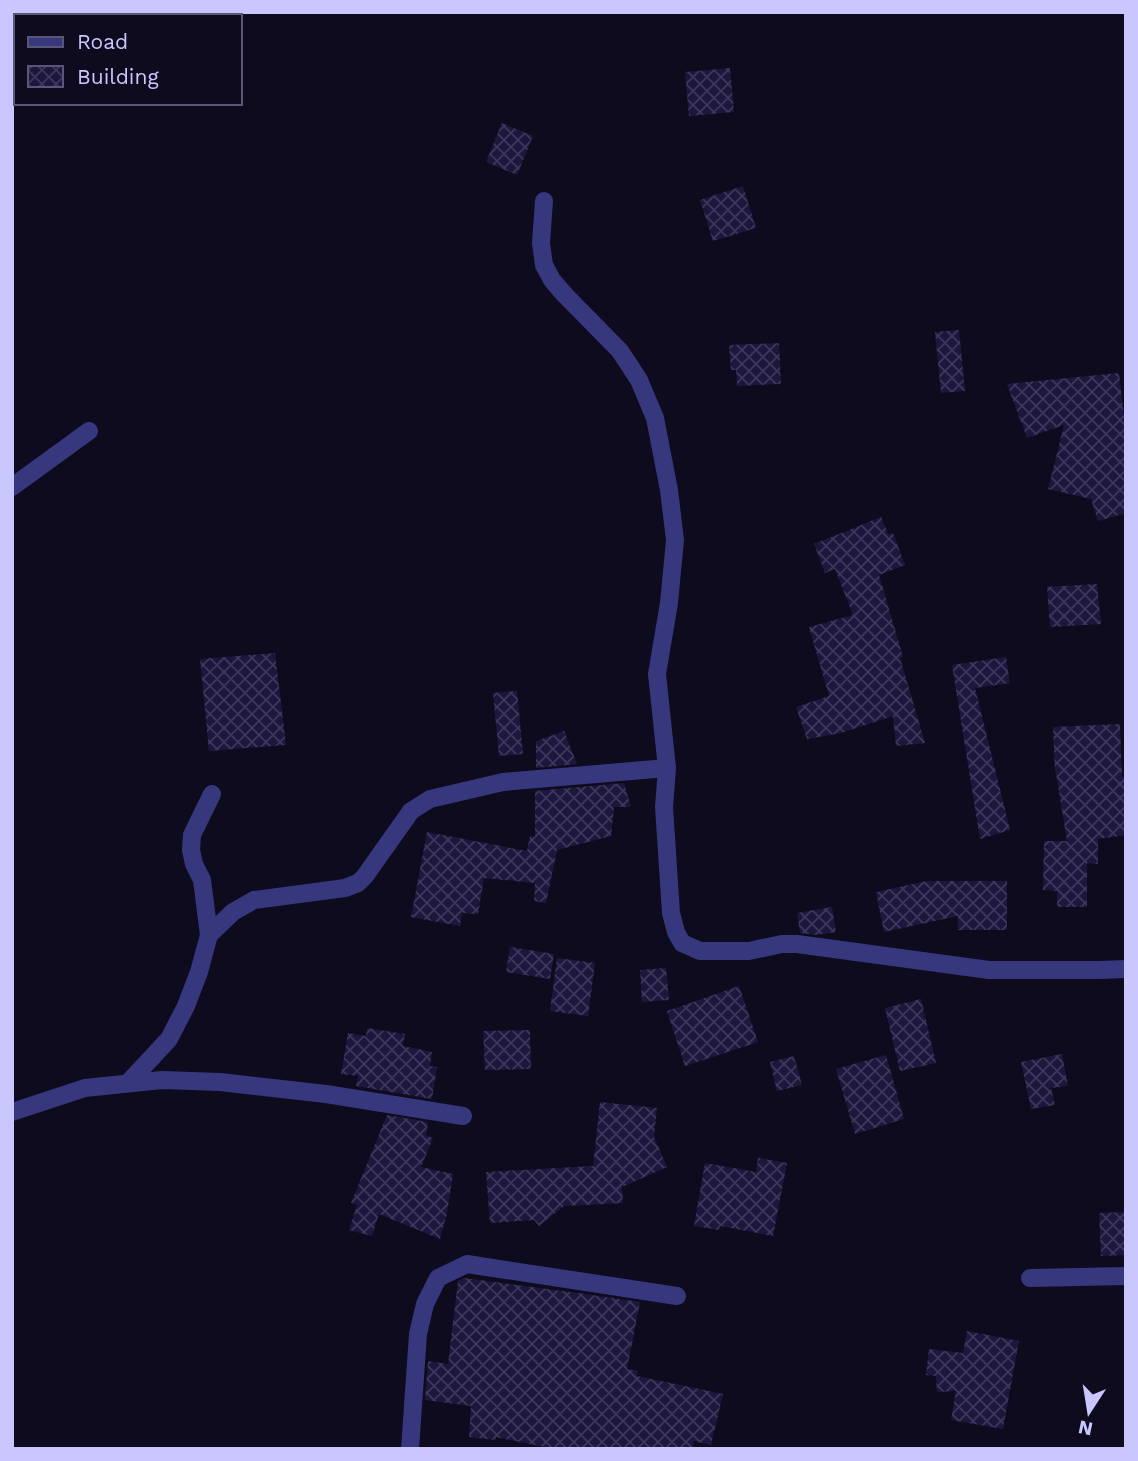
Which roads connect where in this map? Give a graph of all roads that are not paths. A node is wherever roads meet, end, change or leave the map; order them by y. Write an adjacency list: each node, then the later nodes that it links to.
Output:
1 (544, 201): 4 (street)
2 (89, 431): 3 (street)
3 (12, 486)
4 (667, 768): 6 (street); 7 (street)
5 (212, 794): 6 (street)
6 (208, 935): 8 (street)
7 (1126, 968)
8 (128, 1083): 9 (street); 10 (street)
9 (12, 1112)
10 (463, 1116)
11 (1126, 1276): 12 (street)
12 (1030, 1278)
13 (677, 1296): 14 (street)
14 (410, 1449)

